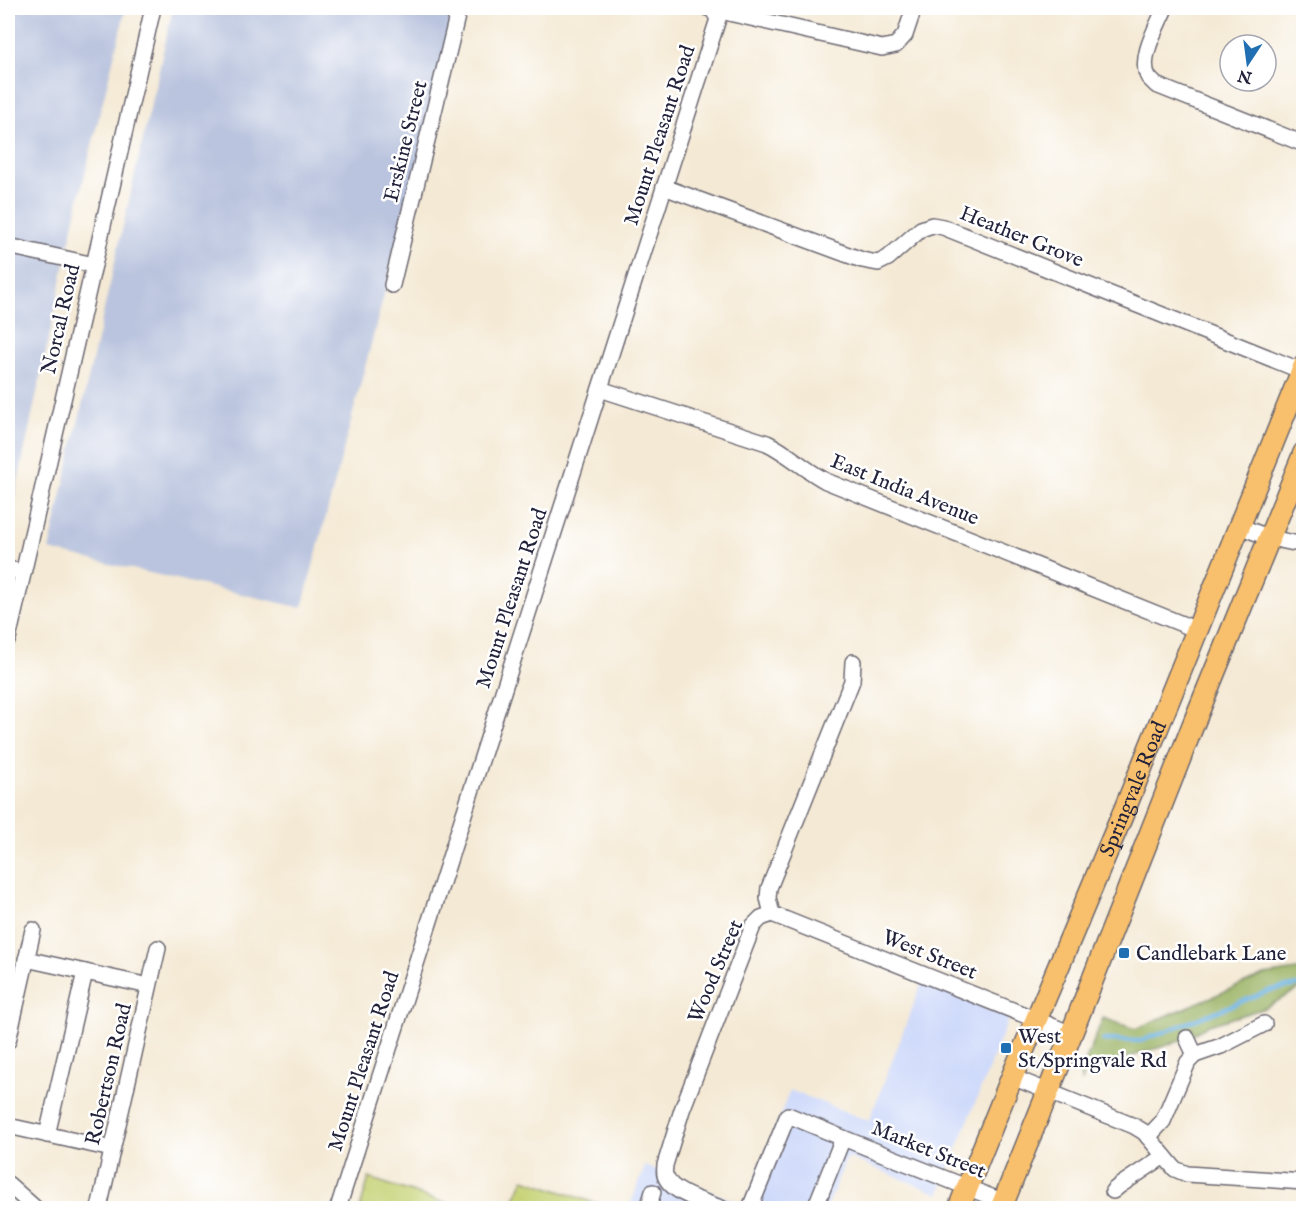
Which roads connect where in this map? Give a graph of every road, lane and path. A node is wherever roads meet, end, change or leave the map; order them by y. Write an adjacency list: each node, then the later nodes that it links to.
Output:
1 (153, 8): 9 (street, Norcal Road)
2 (459, 8): 10 (street, Erskine Street)
3 (914, 8): 5 (street)
4 (1165, 8): 6 (street)
5 (708, 9): 7 (street, Mount Pleasant Road)
6 (1304, 144)
7 (664, 187): 11 (street, Heather Grove); 12 (street, Mount Pleasant Road)
8 (8, 246): 9 (street)
9 (94, 265): 17 (street, Norcal Road)
10 (392, 285)
11 (1303, 368): 14 (highway, Springvale Road)
12 (600, 389): 18 (street, East India Avenue); 49 (street, Mount Pleasant Road)
13 (1304, 453): 15 (highway, Springvale Road)
14 (1239, 526): 15 (street); 18 (highway, Springvale Road)
15 (1270, 538): 16 (street); 29 (highway, Springvale Road)
16 (1304, 545)
17 (15, 570): 19 (street, Norcal Road)
18 (1197, 630): 27 (highway, Springvale Road)
19 (8, 639)
20 (853, 662): 21 (street, Wood Street)
21 (772, 914): 27 (street, West Street); 51 (street, Wood Street)
22 (33, 930): 24 (street)
23 (158, 948): 26 (street, Robertson Road)
24 (26, 959): 25 (street); 31 (street)
25 (85, 972): 26 (street); 36 (street)
26 (149, 986): 39 (street, Robertson Road)
27 (1036, 1019): 29 (street, West Street); 33 (highway, Springvale Road)
28 (1263, 1024): 32 (street)
29 (1072, 1034): 34 (highway, Springvale Road)
30 (1187, 1038): 32 (street)
31 (8, 1041)
32 (1195, 1055): 37 (street)
33 (1012, 1077): 34 (street); 43 (highway, Springvale Road)
34 (1049, 1091): 37 (street); 46 (highway, Springvale Road)
35 (8, 1126): 36 (street)
36 (47, 1135): 39 (street)
37 (1148, 1137): 40 (street)
38 (843, 1138): 43 (street, Market Street); 52 (street); 53 (street, Market Street)
39 (112, 1149): 48 (street, Robertson Road)
40 (1164, 1156): 41 (street); 44 (street)
41 (1304, 1182)
42 (8, 1184): 47 (street)
43 (967, 1187): 46 (street, Market Street); 54 (highway, Springvale Road)
44 (1113, 1191)
45 (653, 1192): 50 (street)
46 (1003, 1205)
47 (35, 1209)
48 (99, 1209)
49 (338, 1209)
50 (648, 1209)
51 (721, 1209)
52 (750, 1209)
53 (815, 1209)
54 (959, 1209)

